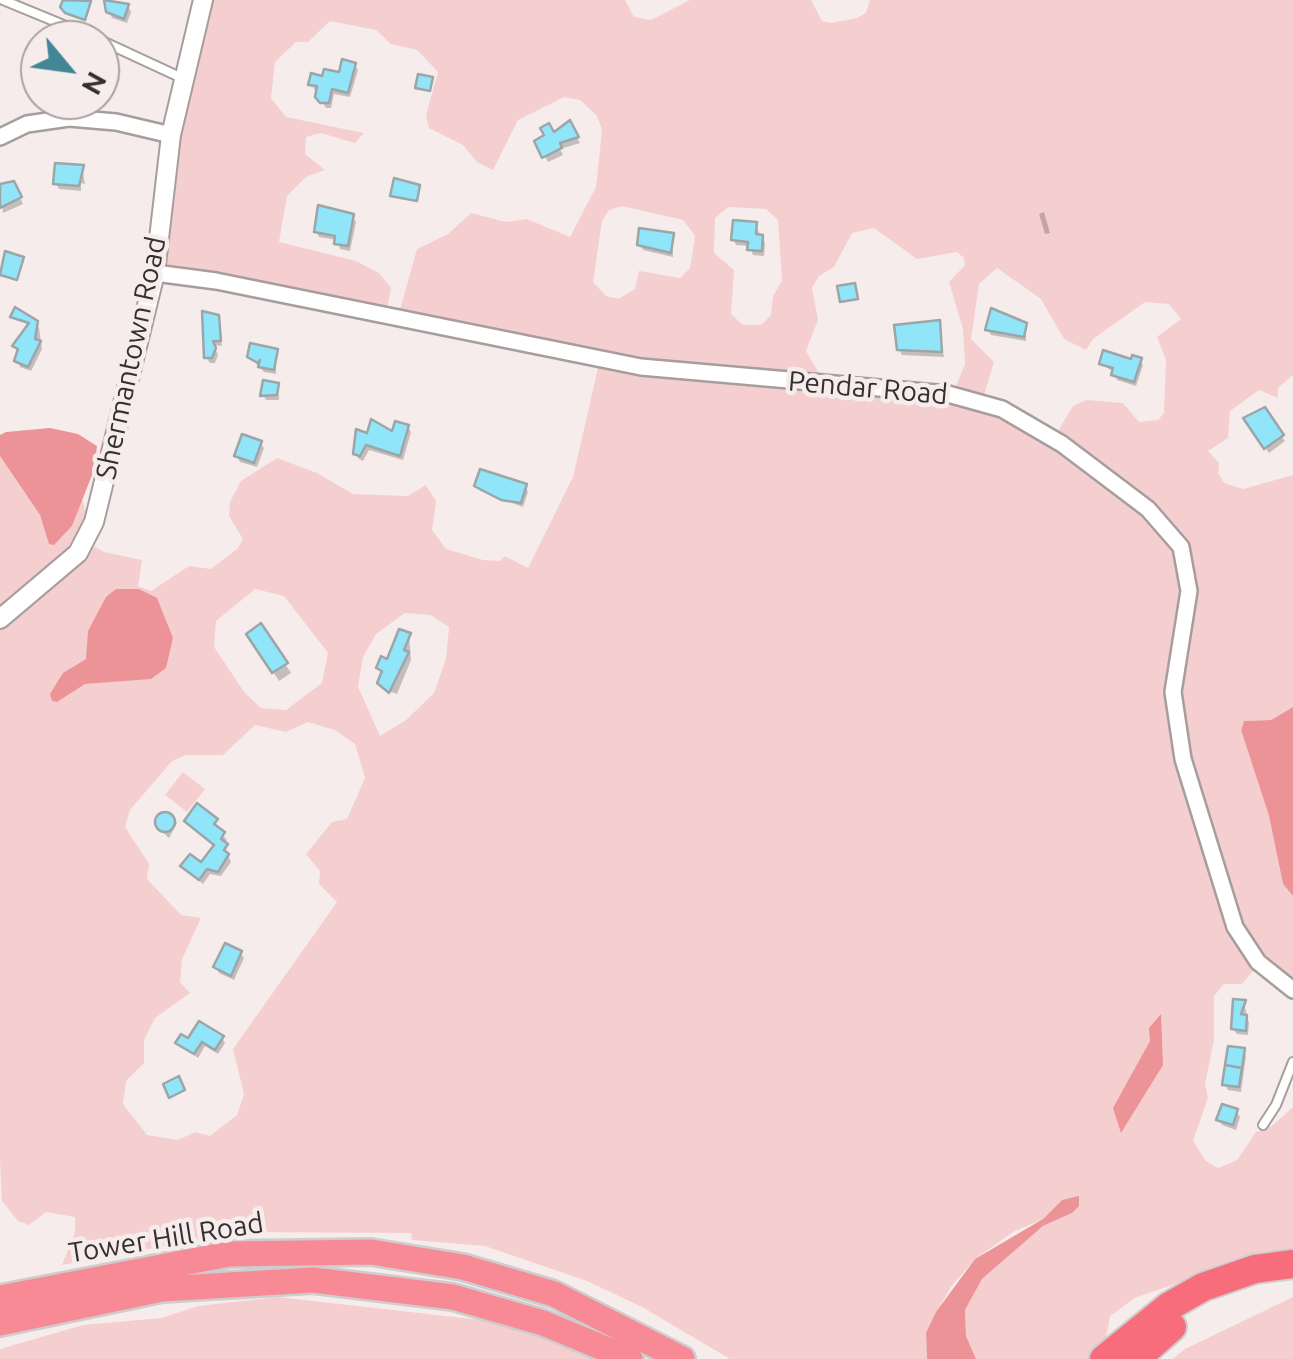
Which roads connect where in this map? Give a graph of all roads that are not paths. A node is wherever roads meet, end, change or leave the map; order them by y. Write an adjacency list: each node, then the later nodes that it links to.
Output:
1 (3, 0): 3 (lane)
2 (203, 0): 5 (street, Shermantown Road)
3 (52, 20)
4 (120, 49): 5 (lane)
5 (184, 79): 6 (street, Shermantown Road)
6 (171, 135): 7 (street); 8 (street, Shermantown Road)
7 (0, 137)
8 (155, 273): 9 (street, Shermantown Road); 10 (street, Pendar Road)
9 (0, 619)
10 (1293, 990)
11 (1293, 1062): 12 (lane)
12 (1263, 1125)
13 (250, 1252): 15 (lane); 17 (highway, Tower Hill Road); 20 (highway, Tower Hill Road)
14 (1293, 1264): 21 (highway)
15 (252, 1280): 18 (highway, Tower Hill Road); 19 (highway, Tower Hill Road)
16 (1293, 1280): 22 (highway)
17 (0, 1298)
18 (0, 1322)
19 (630, 1359)
20 (682, 1359)
21 (1104, 1359)
22 (1136, 1359)

